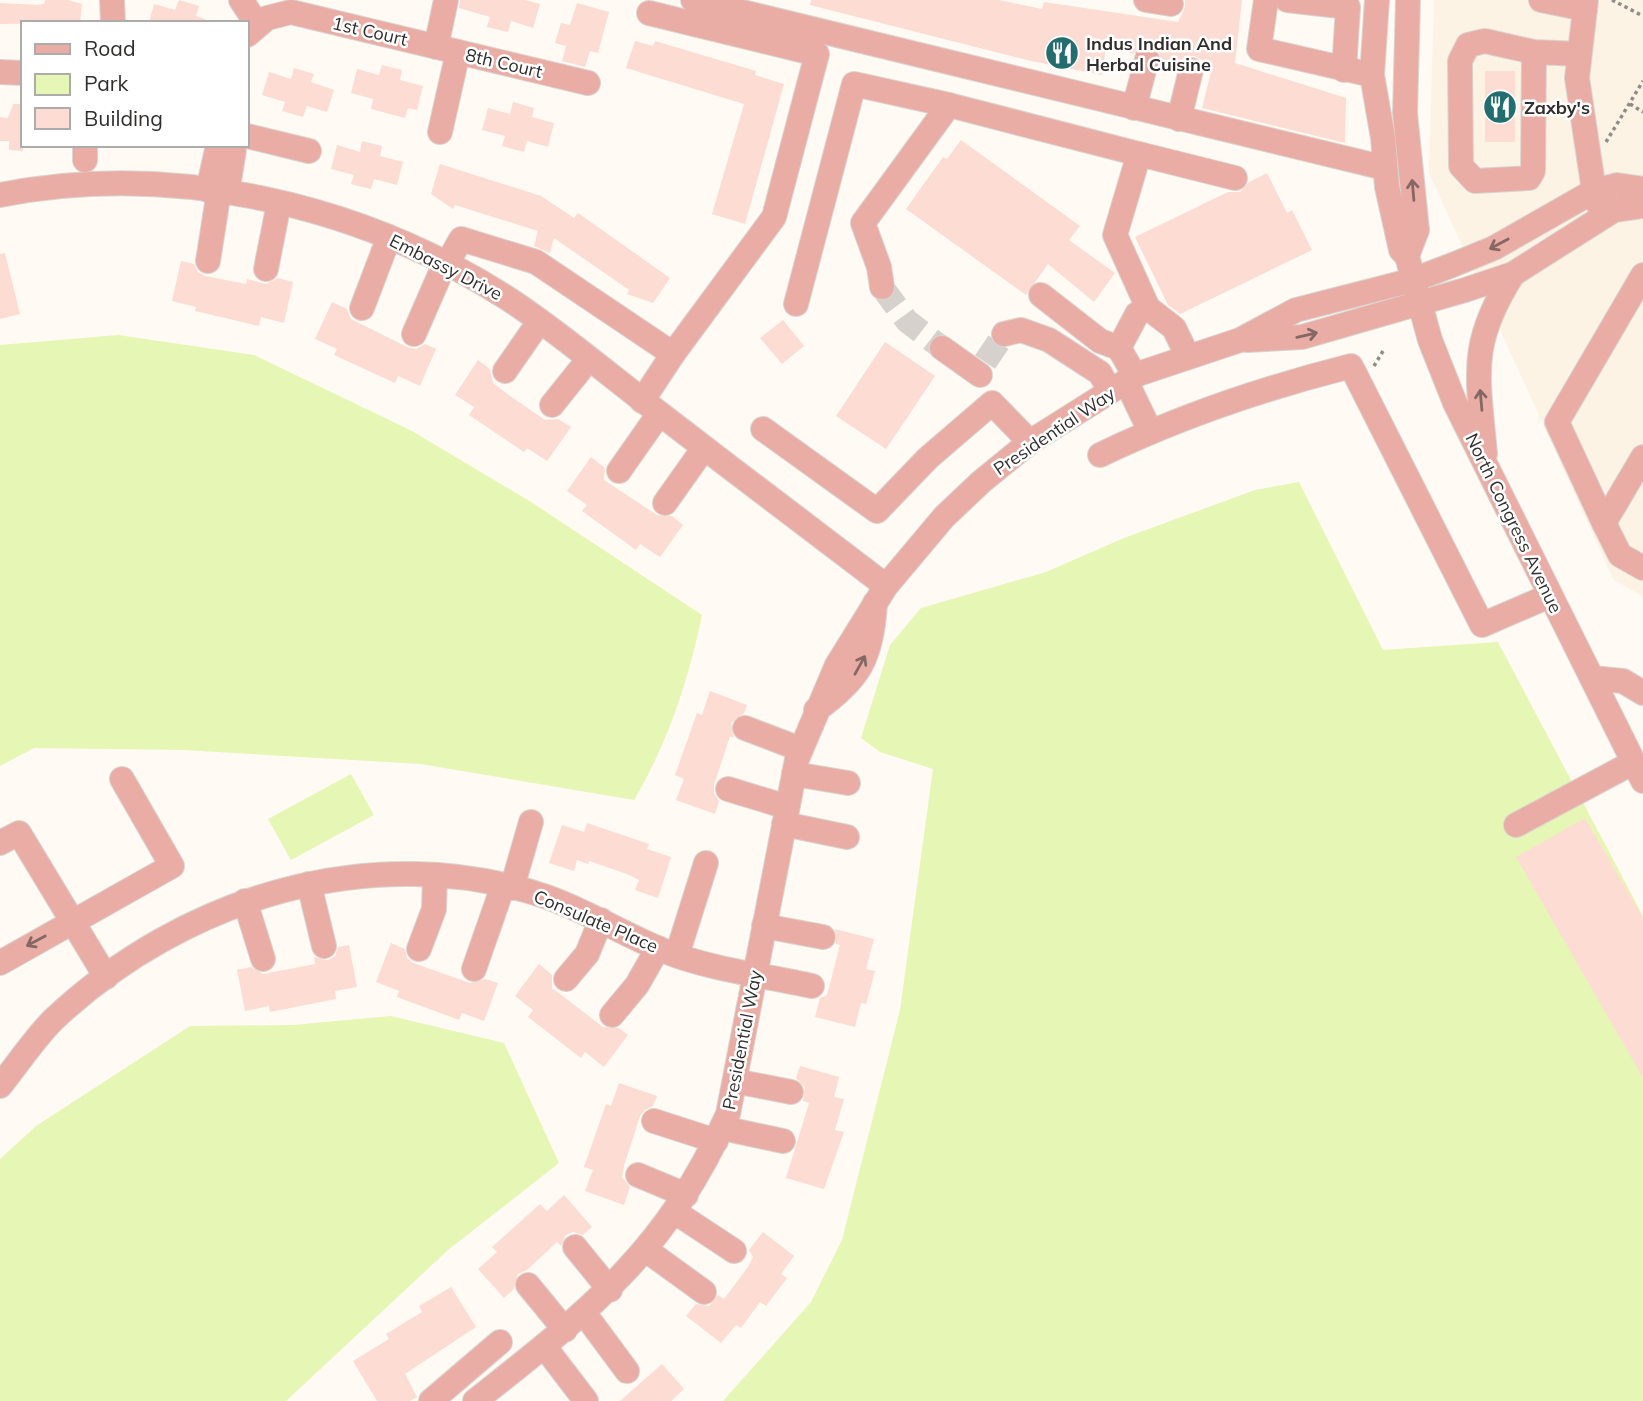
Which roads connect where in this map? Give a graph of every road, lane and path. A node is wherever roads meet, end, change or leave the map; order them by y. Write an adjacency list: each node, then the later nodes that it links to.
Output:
1 (112, 0): 14 (street)
2 (241, 0): 15 (street)
3 (446, 0): 16 (street)
4 (693, 0): 29 (street)
5 (1266, 0): 21 (street)
6 (1287, 0): 21 (street)
7 (1377, 0): 24 (street, North Congress Avenue)
8 (1408, 0): 50 (street, North Congress Avenue, one-way to 8)
9 (1541, 0): 11 (street)
10 (1612, 0): 13 (path)
11 (1586, 4): 17 (street)
12 (649, 13): 68 (street)
13 (1643, 16)
14 (113, 21)
15 (252, 29): 16 (street, 1st Court)
16 (447, 49): 26 (street, 8th Court); 32 (street, 8th Court)
17 (1580, 54): 19 (street); 44 (street)
18 (1147, 59): 29 (street)
19 (1534, 63): 19 (street)
20 (1191, 70): 31 (street)
21 (1344, 70): 24 (street)
22 (0, 72): 23 (street)
23 (21, 73)
24 (1372, 75): 40 (street, North Congress Avenue)
25 (1643, 82): 27 (path)
26 (588, 83)
27 (1630, 104): 30 (path); 37 (path)
28 (949, 106): 39 (street); 56 (street); 59 (street)
29 (1135, 108): 31 (street)
30 (1643, 112)
31 (1179, 119): 40 (street)
32 (439, 132)
33 (248, 136): 38 (street)
34 (203, 147): 43 (street)
35 (218, 147): 43 (street)
36 (233, 147): 43 (street)
37 (1607, 149)
38 (309, 151)
39 (1139, 154): 41 (street); 61 (street)
40 (1385, 168): 50 (street, North Congress Avenue)
41 (1234, 178)
42 (1643, 189): 44 (street)
43 (212, 190): 45 (street, Embassy Drive); 46 (street, Embassy Drive); 51 (street)
44 (1594, 191): 48 (street); 57 (street, one-way to 57)
45 (0, 195)
46 (279, 202): 49 (street, Embassy Drive); 53 (street)
47 (1643, 206): 48 (street)
48 (1603, 216): 54 (street)
49 (389, 237): 52 (street, Embassy Drive); 60 (street)
50 (1407, 256): 57 (street, North Congress Avenue)
51 (208, 261)
52 (446, 264): 62 (street, Embassy Drive); 63 (street); 68 (street)
53 (266, 269)
54 (1513, 274): 57 (street); 83 (street, one-way to 54)
55 (1643, 275): 86 (street)
56 (882, 287)
57 (1416, 291): 69 (street, Presidential Way); 83 (street, North Congress Avenue)
58 (1041, 295): 66 (street)
59 (796, 304)
60 (362, 308)
61 (1148, 308): 66 (street); 69 (street)
62 (539, 322): 70 (street, Embassy Drive); 72 (street)
63 (414, 334)
64 (1004, 334): 73 (street)
65 (942, 348): 74 (street)
66 (1119, 348): 73 (street)
67 (1383, 351): 71 (path)
68 (673, 354): 76 (street)
69 (1188, 357): 73 (street, Presidential Way)
70 (588, 360): 75 (street); 76 (street, Embassy Drive)
71 (1374, 366)
72 (505, 371)
73 (1124, 383): 78 (street); 79 (street, Presidential Way)
74 (992, 402): 77 (street); 79 (street)
75 (552, 405)
76 (651, 407): 80 (street, Embassy Drive); 84 (street)
77 (763, 429)
78 (1150, 431): 81 (street); 89 (street)
79 (1030, 442): 88 (street, Presidential Way)
80 (704, 448): 85 (street); 88 (street, Embassy Drive)
81 (1100, 456)
82 (1643, 457): 86 (street)
83 (1487, 468): 89 (street, North Congress Avenue)
84 (619, 471)
85 (665, 503)
86 (1604, 523): 87 (street)
87 (1643, 568)
88 (880, 594): 93 (street, Presidential Way)
89 (1549, 596): 90 (street, North Congress Avenue)
90 (1592, 678): 91 (street); 94 (street, North Congress Avenue)
91 (1643, 693)
92 (745, 728): 93 (street)
93 (800, 749): 95 (street, Presidential Way)
94 (1638, 772): 101 (street)
95 (794, 774): 97 (street); 99 (street, Presidential Way)
96 (122, 779): 110 (street)
97 (848, 783)
98 (728, 789): 99 (street)
99 (786, 815): 102 (street); 111 (street, Presidential Way)
100 (531, 822): 107 (street)
101 (1517, 825)
102 (847, 837)
103 (0, 843): 110 (street)
104 (706, 863): 115 (street)
105 (435, 876): 106 (street, Consulate Place); 107 (street, Consulate Place); 114 (street)
106 (309, 884): 108 (street, Consulate Place); 113 (street)
107 (508, 887): 109 (street, Consulate Place); 118 (street)
108 (245, 901): 116 (street); 120 (street, Consulate Place)
109 (601, 920): 115 (street, Consulate Place); 121 (street)
110 (74, 921): 117 (street, one-way to 117); 120 (street)
111 (764, 926): 112 (street); 119 (street, Presidential Way)
112 (823, 937)
113 (324, 946)
114 (419, 948)
115 (667, 951): 119 (street, Consulate Place); 123 (street)
116 (263, 959)
117 (0, 963)
118 (474, 969)
119 (755, 974): 122 (street, Consulate Place); 124 (street, Presidential Way)
120 (106, 977): 125 (street, Consulate Place)
121 (566, 979)
122 (812, 986)
123 (612, 1015)
124 (735, 1081): 126 (street); 128 (street, Presidential Way)
125 (0, 1086)
126 (791, 1092)
127 (654, 1121): 128 (street)
128 (719, 1134): 129 (street); 131 (street, Presidential Way)
129 (783, 1141)
130 (638, 1175): 131 (street)
131 (680, 1203): 133 (street, Presidential Way); 134 (street)
132 (575, 1247): 136 (street)
133 (646, 1250): 136 (street, Presidential Way); 137 (street)
134 (734, 1251)
135 (528, 1285): 139 (street)
136 (610, 1290): 138 (street, Presidential Way)
137 (704, 1292)
138 (584, 1313): 139 (street, Presidential Way); 142 (street)
139 (565, 1330): 141 (street, Presidential Way)
140 (500, 1342): 143 (street)
141 (544, 1346): 144 (street, Presidential Way); 145 (street)
142 (626, 1371)
143 (431, 1401)
144 (475, 1401)
145 (586, 1401)

